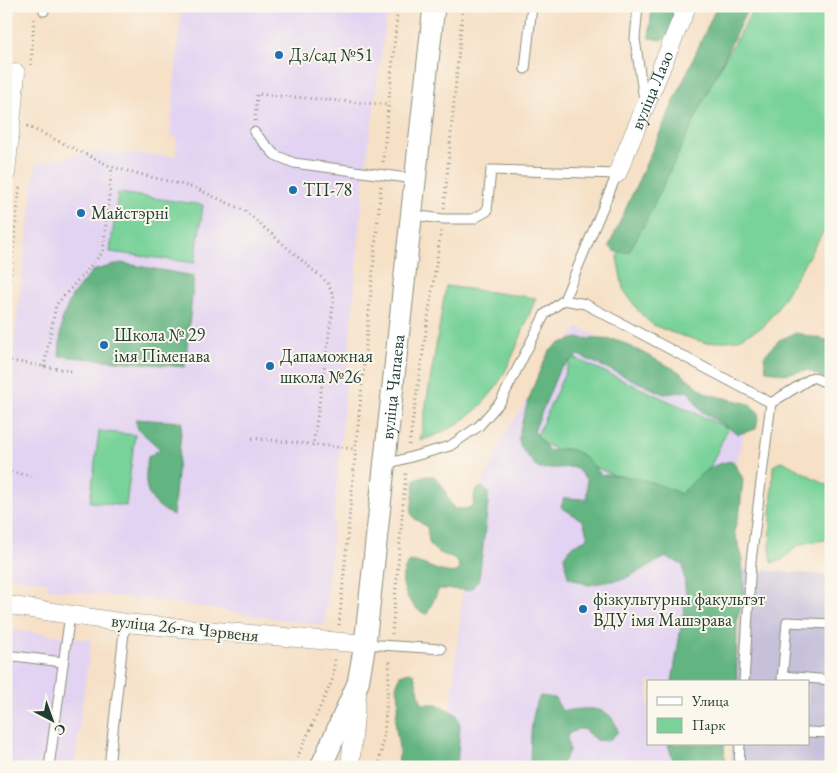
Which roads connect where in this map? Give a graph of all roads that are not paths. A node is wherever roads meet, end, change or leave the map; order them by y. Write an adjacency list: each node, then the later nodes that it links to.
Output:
1 (434, 6): 11 (street, вуліца Чапаева)
2 (532, 6): 5 (lane)
3 (638, 6): 7 (lane)
4 (687, 6): 7 (street, вуліца Лазо)
5 (525, 68)
6 (16, 73): 9 (street)
7 (645, 107): 10 (street, вуліца Лазо)
8 (254, 132): 11 (lane)
9 (6, 173)
10 (617, 174): 12 (lane); 13 (lane)
11 (414, 179): 12 (street, вуліца Чапаева)
12 (412, 215): 16 (street, вуліца Чапаева)
13 (564, 300): 15 (lane); 16 (lane)
14 (831, 385): 15 (lane)
15 (771, 403): 26 (lane)
16 (384, 465): 21 (street, вуліца Чапаева)
17 (6, 605): 18 (street, вуліца 26-га Чэрвеня)
18 (70, 614): 19 (street, вуліца 26-га Чэрвеня); 24 (lane)
19 (125, 622): 21 (street, вуліца 26-га Чэрвеня); 33 (lane)
20 (831, 624): 25 (lane)
21 (365, 644): 22 (lane); 28 (street, вуліца Чапаева)
22 (440, 649)
23 (6, 655): 24 (lane)
24 (62, 662): 32 (lane)
25 (782, 679): 27 (lane)
26 (744, 680)
27 (831, 680)
28 (358, 683): 34 (street); 35 (street, вуліца Чапаева)
29 (810, 732): 30 (lane)
30 (831, 734)
31 (740, 746): 36 (lane)
32 (48, 767)
33 (109, 767)
34 (321, 767)
35 (350, 767)
36 (739, 767)

